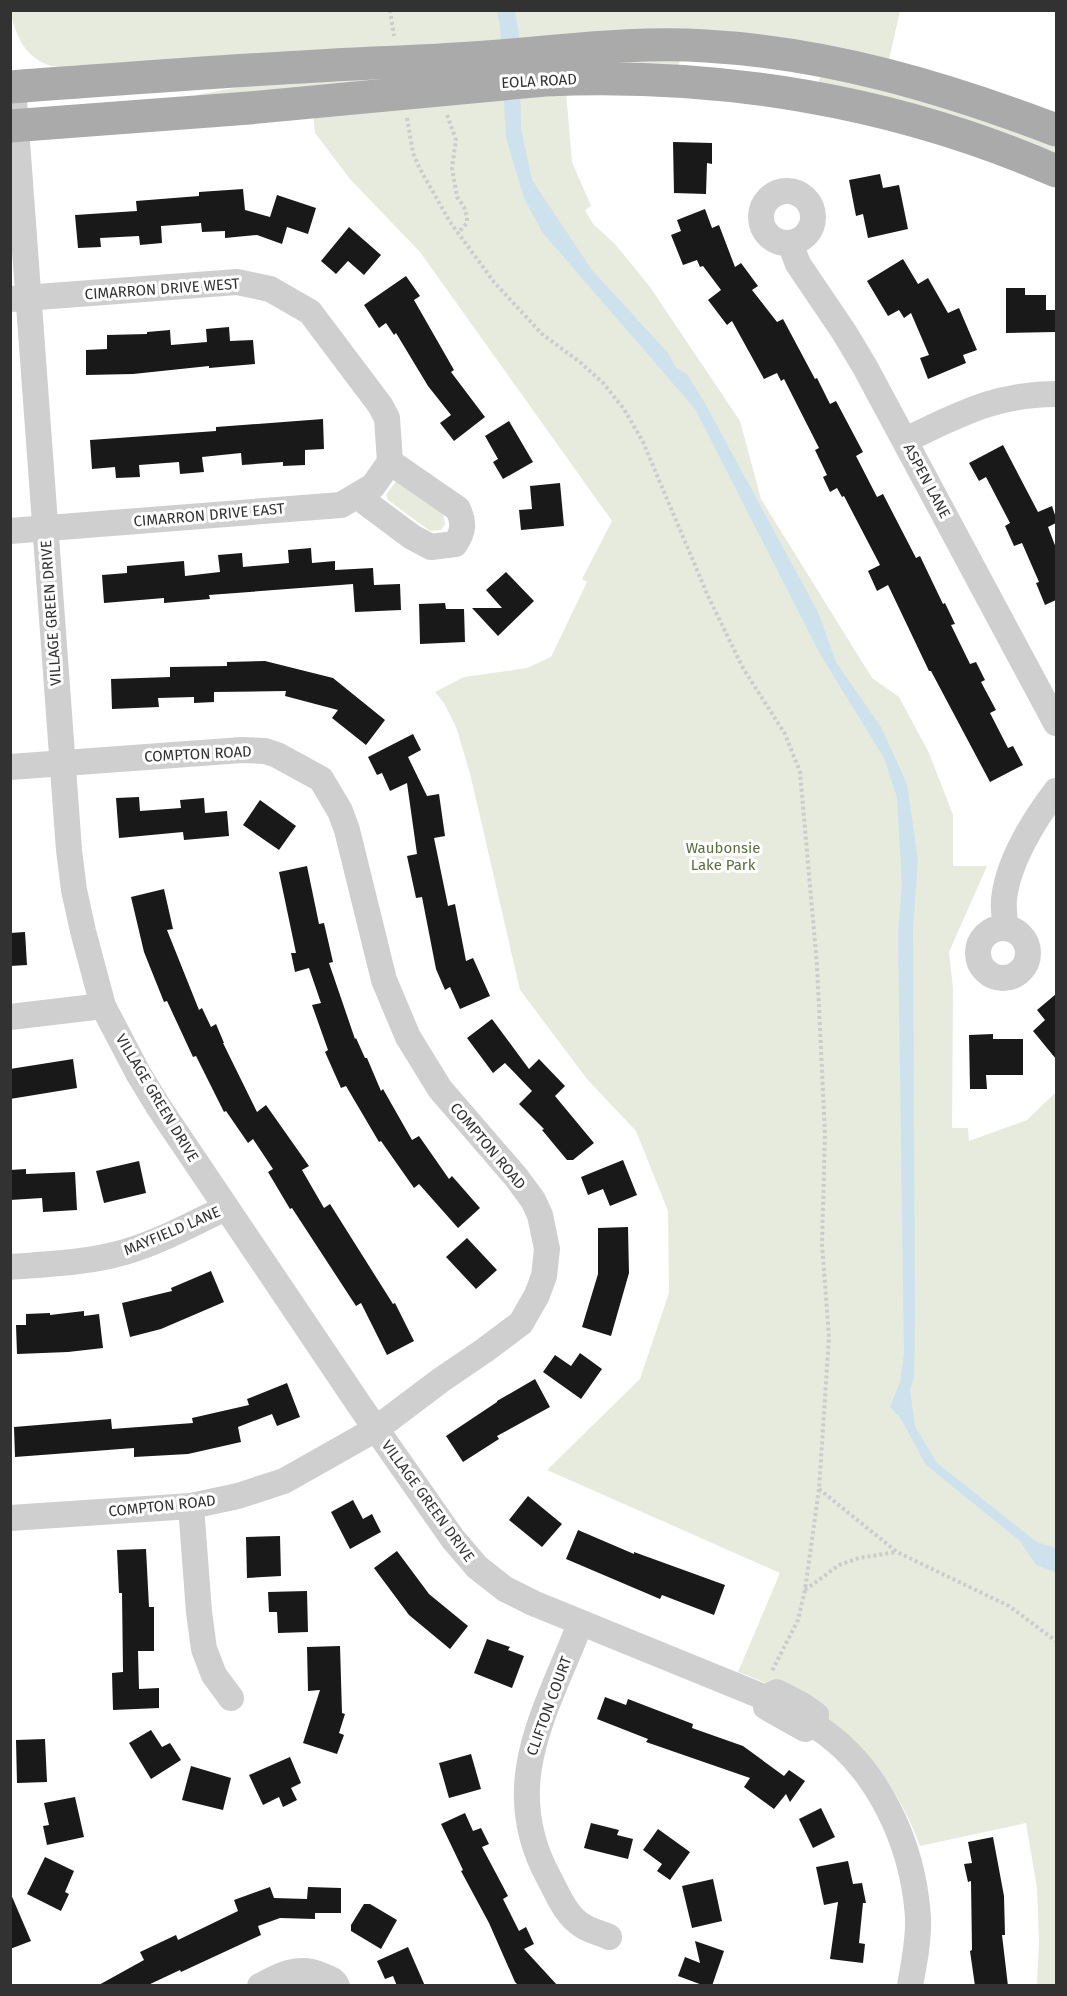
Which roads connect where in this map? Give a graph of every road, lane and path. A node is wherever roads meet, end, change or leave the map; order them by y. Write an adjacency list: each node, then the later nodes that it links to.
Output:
1 (542, 66): 2 (main road, EOLA ROAD); 6 (main road, EOLA ROAD); 8 (main road, EOLA ROAD)
2 (475, 72): 3 (main road, EOLA ROAD); 5 (main road, EOLA ROAD)
3 (12, 87): 5 (street, VILLAGE GREEN DRIVE)
4 (447, 114): 9 (path)
5 (13, 126): 11 (street, VILLAGE GREEN DRIVE)
6 (1056, 130)
7 (411, 140): 9 (path)
8 (1056, 171)
9 (458, 233): 28 (path)
10 (790, 243): 13 (street, ASPEN LANE)
11 (19, 298): 14 (street, CIMARRON DRIVE WEST); 16 (street, VILLAGE GREEN DRIVE)
12 (1056, 394): 13 (street)
13 (905, 440): 18 (street, ASPEN LANE)
14 (390, 462): 15 (street, CIMARRON DRIVE EAST); 15 (street)
15 (357, 496): 16 (street, CIMARRON DRIVE EAST)
16 (44, 528): 17 (street, CIMARRON DRIVE EAST); 19 (street, VILLAGE GREEN DRIVE)
17 (10, 531)
18 (1056, 723)
19 (62, 764): 20 (street, COMPTON ROAD); 23 (street, VILLAGE GREEN DRIVE); 27 (street, COMPTON ROAD)
20 (10, 768)
21 (1056, 791): 22 (street)
22 (1005, 927)
23 (103, 1006): 24 (street); 25 (street, VILLAGE GREEN DRIVE)
24 (10, 1017)
25 (226, 1208): 26 (street, MAYFIELD LANE); 27 (street, VILLAGE GREEN DRIVE)
26 (10, 1267)
27 (376, 1429): 29 (street, COMPTON ROAD); 33 (street, VILLAGE GREEN DRIVE)
28 (819, 1489): 31 (path); 32 (path)
29 (190, 1506): 30 (street, COMPTON ROAD); 36 (street)
30 (10, 1518)
31 (897, 1552): 32 (path); 34 (path)
32 (805, 1590): 35 (path)
33 (580, 1624): 37 (street, CLIFTON COURT); 40 (street, VILLAGE GREEN DRIVE)
34 (1056, 1641)
35 (772, 1671)
36 (231, 1698)
37 (609, 1937)
38 (261, 1986): 39 (street)
39 (337, 1986)
40 (910, 1986)

